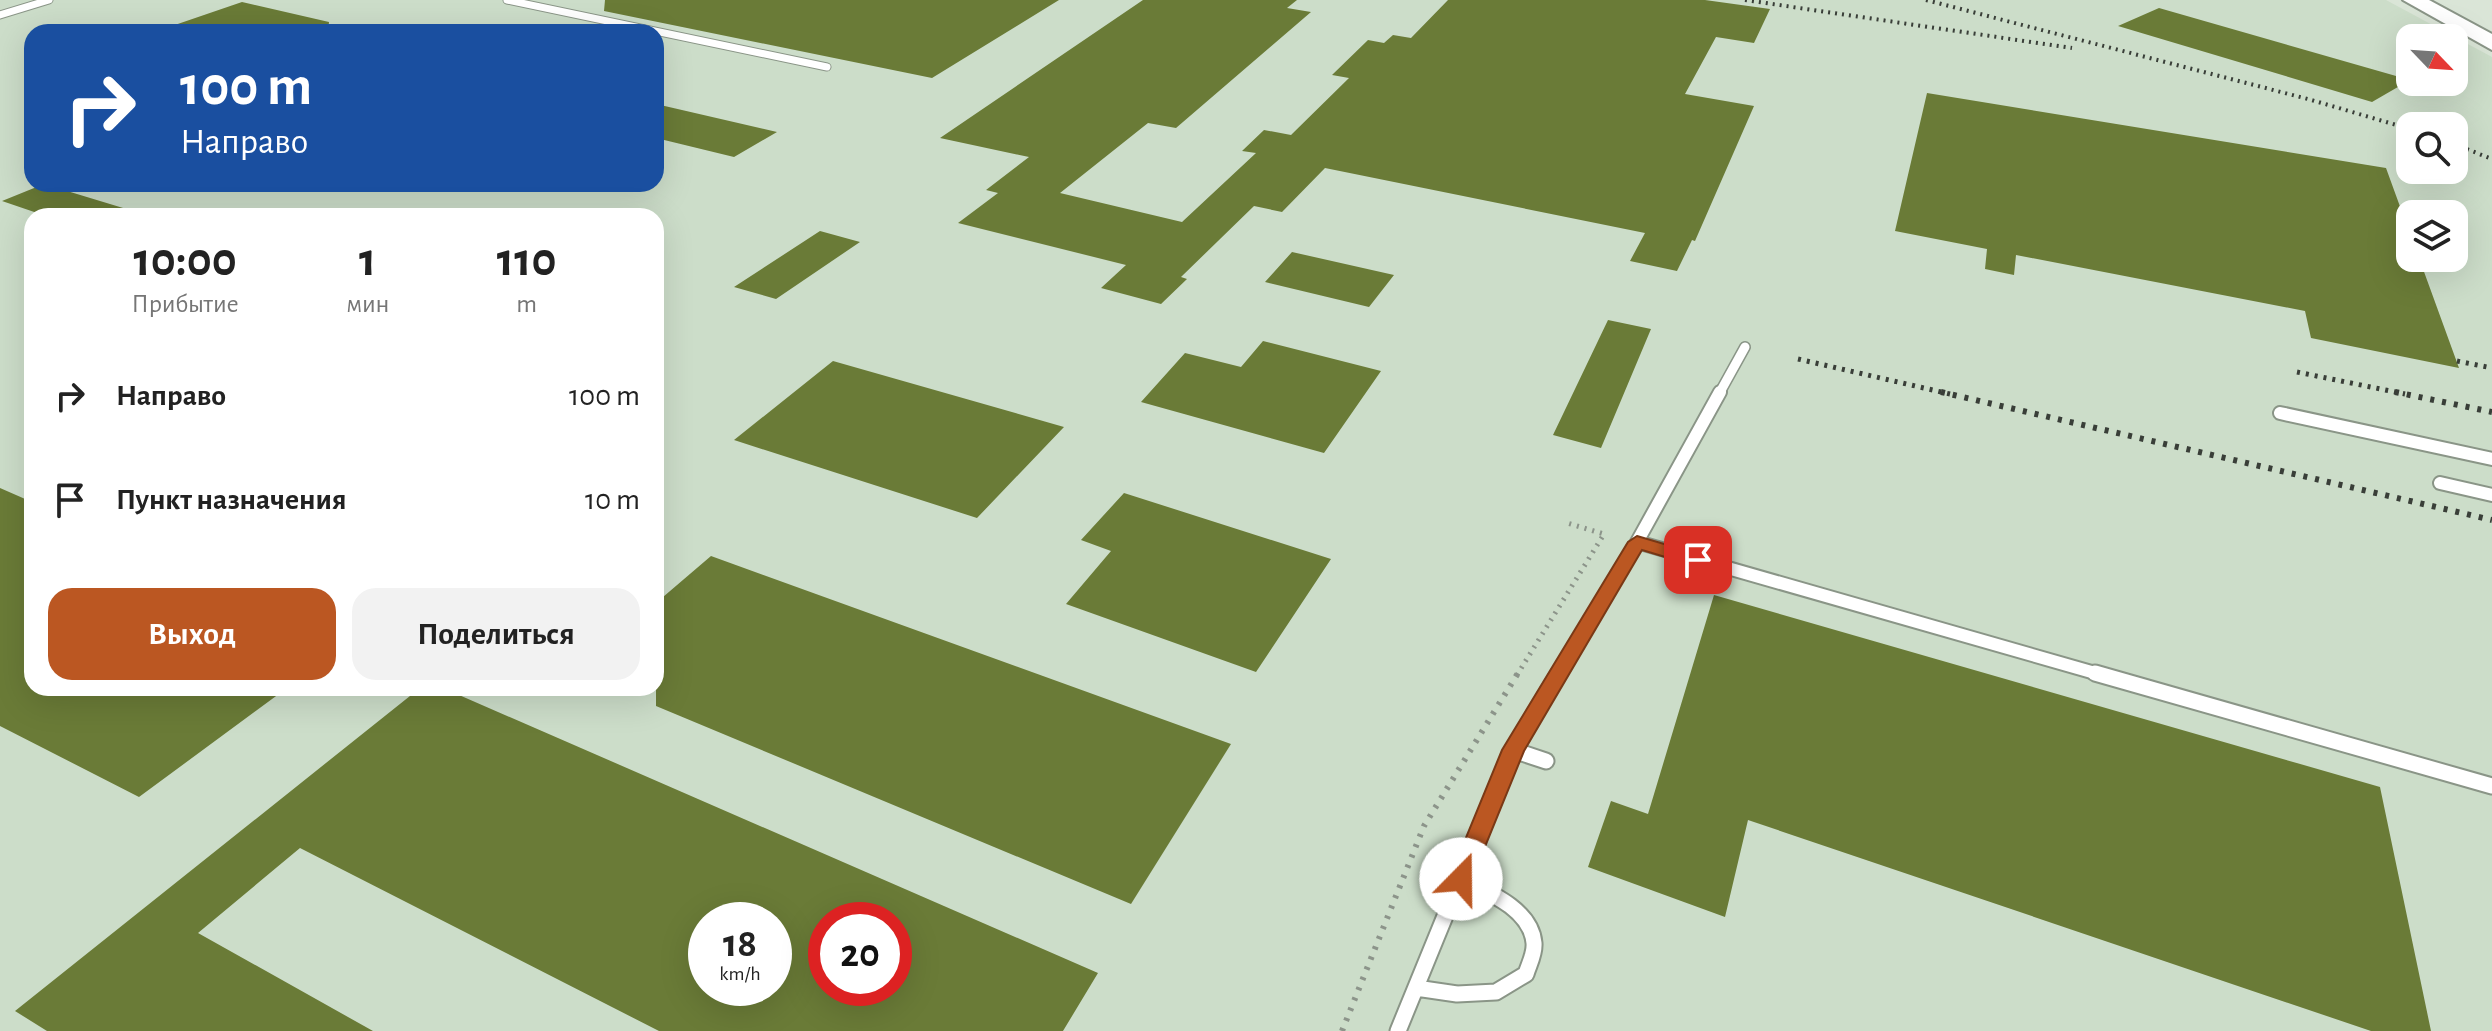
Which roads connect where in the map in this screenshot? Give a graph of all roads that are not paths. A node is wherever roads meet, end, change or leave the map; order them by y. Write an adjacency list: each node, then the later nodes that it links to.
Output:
1 (49, 0): 4 (lane)
2 (507, 0): 5 (lane)
3 (2413, 0): 7 (main road)
4 (0, 15)
5 (622, 24)
6 (664, 33): 8 (lane)
7 (2492, 43)
8 (827, 67)
9 (1745, 347): 14 (lane)
10 (2280, 413): 11 (lane)
11 (2492, 459)
12 (2440, 483): 13 (lane)
13 (2492, 495)
14 (1637, 542): 15 (lane); 17 (lane)
15 (1513, 750): 16 (lane); 18 (lane)
16 (1546, 761)
17 (2492, 786)
18 (1461, 879): 19 (lane); 19 (lane)
19 (1416, 988): 20 (lane)
20 (1398, 1031)

